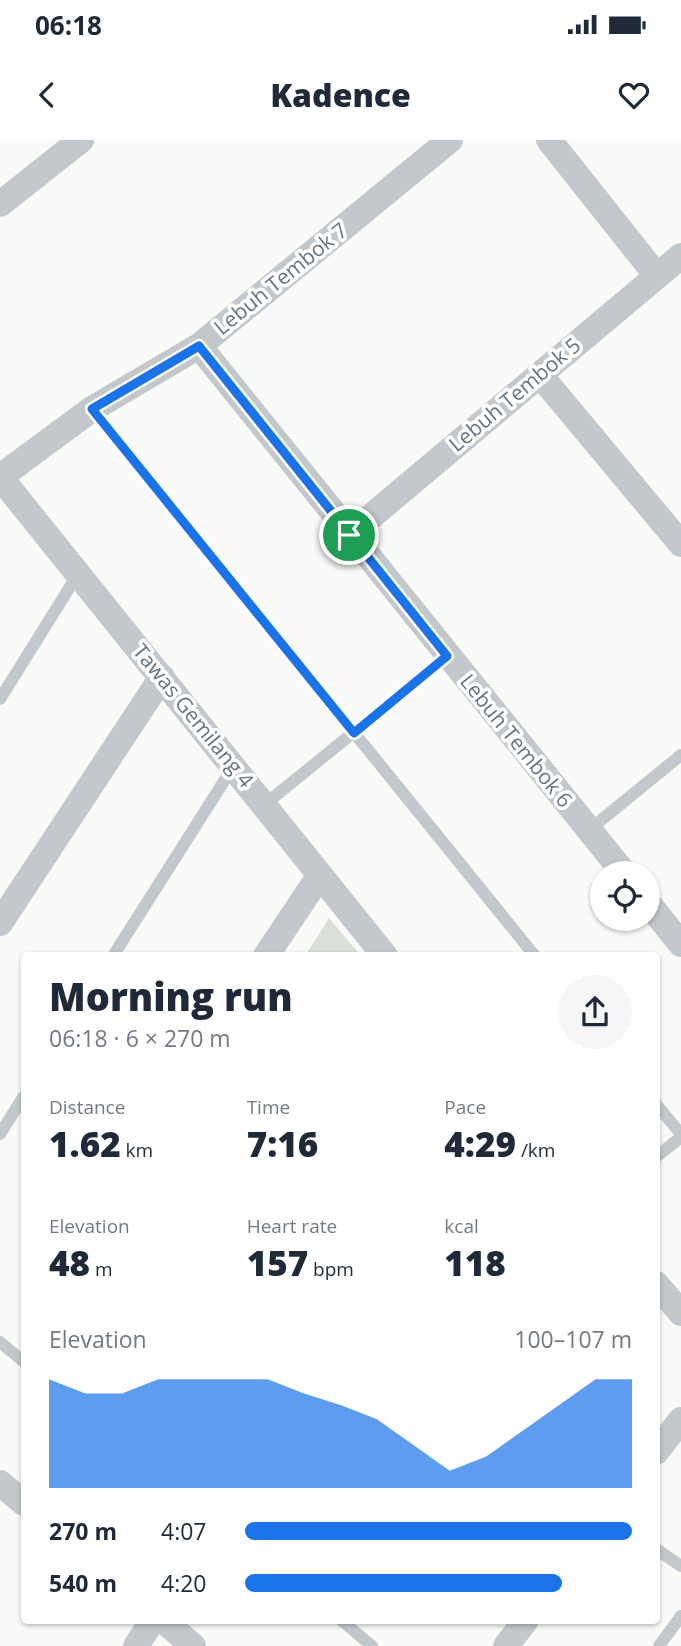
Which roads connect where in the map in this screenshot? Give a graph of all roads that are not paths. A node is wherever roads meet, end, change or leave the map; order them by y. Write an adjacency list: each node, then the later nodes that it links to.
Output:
1 (81, 140): 4 (street)
2 (450, 140): 7 (street, Lebuh Tembok 7)
3 (549, 140): 6 (street)
4 (0, 204)
5 (681, 256): 6 (street, Lebuh Tembok 5)
6 (657, 276): 8 (street, Lebuh Tembok 5)
7 (199, 346): 9 (street, Lebuh Tembok 7); 11 (street, Lebuh Tembok 6)
8 (540, 374): 11 (street, Lebuh Tembok 5); 12 (street)
9 (92, 409): 10 (street, Lebuh Tembok 7); 17 (lane)
10 (0, 477): 13 (street, Tawas Gemilang 4)
11 (349, 535): 14 (street, Lebuh Tembok 6)
12 (681, 544)
13 (78, 574): 15 (street, Tawas Gemilang 4); 16 (lane)
14 (447, 656): 17 (lane); 21 (street, Lebuh Tembok 6)
15 (162, 677): 19 (street, Tawas Gemilang 4); 25 (street)
16 (0, 699)
17 (354, 733): 20 (lane); 30 (lane)
18 (681, 755): 21 (lane)
19 (233, 767): 20 (street, Tawas Gemilang 4); 27 (lane)
20 (264, 805): 23 (street, Tawas Gemilang 4)
21 (589, 830): 22 (street, Lebuh Tembok 6)
22 (614, 861)
23 (320, 875): 28 (street); 29 (street, Tawas Gemilang 4)
24 (660, 918): 26 (street)
25 (0, 923)
26 (681, 944)
27 (116, 952)
28 (269, 952)
29 (382, 952)
30 (532, 952)
31 (21, 1101): 33 (lane)
32 (660, 1109): 34 (lane)
33 (0, 1134)
34 (681, 1136): 35 (lane)
35 (660, 1154)
36 (660, 1289): 37 (street)
37 (681, 1313)
38 (0, 1342): 39 (lane)
39 (21, 1360)
40 (681, 1420): 41 (street)
41 (660, 1447)
42 (0, 1483): 43 (street)
43 (21, 1500)
44 (660, 1552): 45 (lane)
45 (681, 1566)
46 (681, 1616): 55 (lane)
47 (150, 1624): 51 (street)
48 (168, 1624): 52 (street)
49 (346, 1624): 53 (lane)
50 (523, 1624): 54 (street)
51 (136, 1646)
52 (193, 1646)
53 (372, 1646)
54 (506, 1646)
55 (659, 1646)

